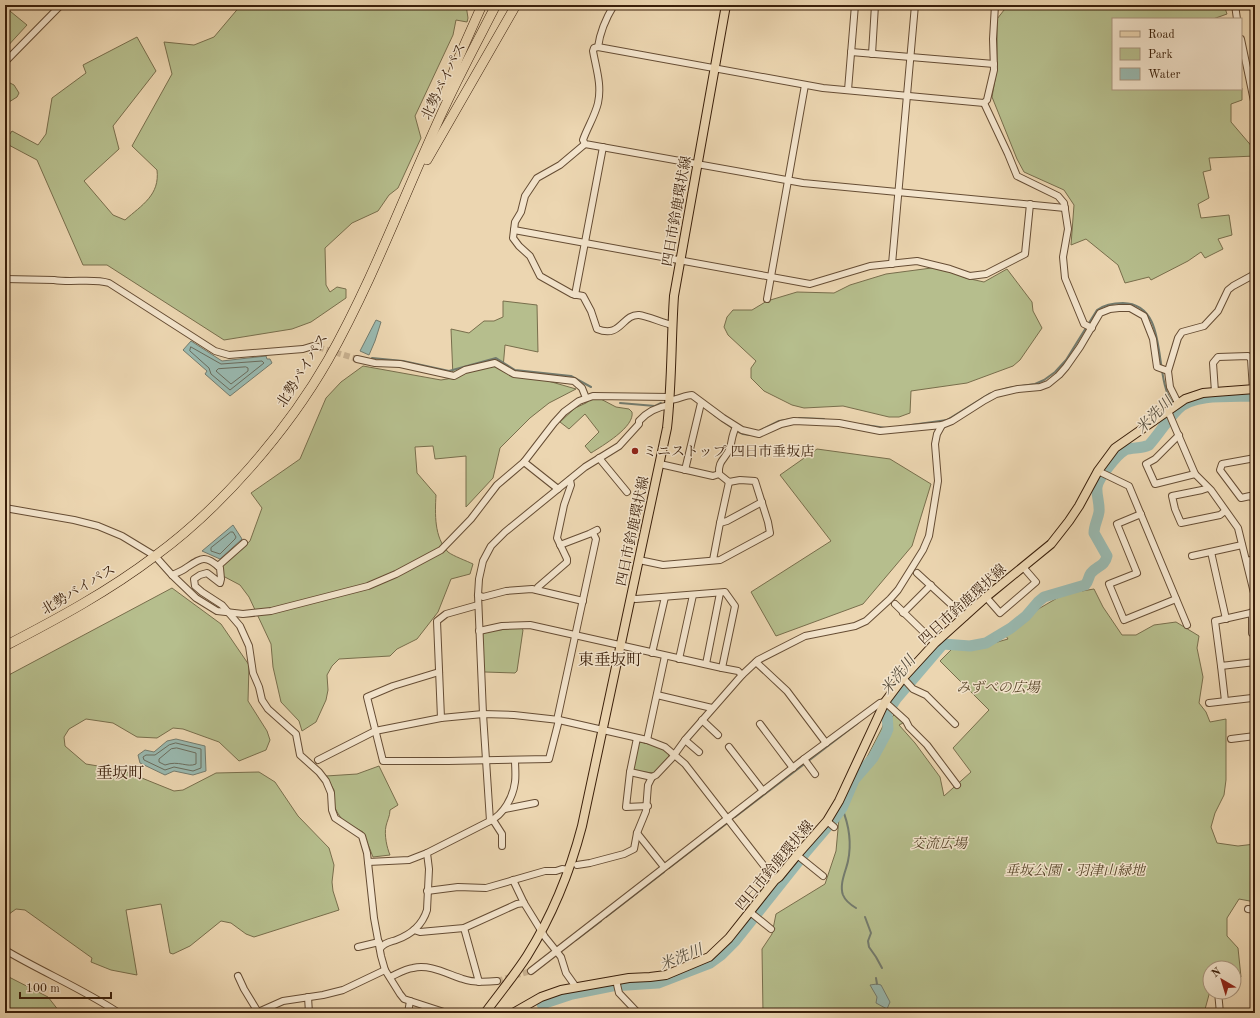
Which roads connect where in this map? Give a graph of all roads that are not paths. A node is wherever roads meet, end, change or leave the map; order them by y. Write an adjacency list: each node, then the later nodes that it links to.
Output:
1 (61, 5): 18 (street)
2 (482, 5): 31 (highway)
3 (496, 5): 31 (highway, 北勢バイパス)
4 (516, 5): 31 (highway)
5 (614, 5): 14 (street)
6 (726, 5): 20 (main road, 四日市鈴鹿環状線)
7 (855, 5): 15 (street)
8 (875, 5): 16 (street)
9 (915, 5): 17 (street)
10 (995, 5): 19 (street)
11 (1235, 5): 12 (street)
12 (1237, 18)
13 (1242, 44): 25 (street)
14 (598, 47): 20 (street); 26 (street)
15 (851, 52): 16 (street); 22 (street)
16 (872, 54): 17 (street)
17 (911, 57): 19 (street); 23 (street)
18 (5, 62)
19 (994, 64): 24 (street)
20 (715, 68): 21 (street); 28 (main road, 四日市鈴鹿環状線)
21 (805, 85): 22 (street); 29 (street)
22 (848, 90): 23 (street)
23 (908, 96): 24 (street); 30 (street)
24 (984, 103): 33 (street)
25 (1255, 106)
26 (585, 144): 27 (street); 34 (street)
27 (603, 147): 28 (street); 35 (street)
28 (698, 164): 29 (street); 36 (main road, 四日市鈴鹿環状線)
29 (788, 180): 30 (street); 39 (street)
30 (897, 192): 32 (street); 37 (street)
31 (406, 198): 80 (highway, 北勢バイパス)
32 (1030, 204): 33 (street); 37 (street)
33 (1065, 208): 44 (street)
34 (514, 230): 35 (street); 41 (street)
35 (584, 243): 36 (street); 41 (street)
36 (680, 260): 39 (street); 43 (main road, 四日市鈴鹿環状線)
37 (892, 264): 39 (street)
38 (1255, 274): 47 (street)
39 (771, 276): 42 (street)
40 (5, 279): 45 (street)
41 (575, 295): 43 (street)
42 (767, 299)
43 (672, 325): 51 (main road, 四日市鈴鹿環状線)
44 (1091, 328): 47 (street); 54 (street)
45 (318, 347)
46 (356, 359): 50 (street)
47 (1167, 371): 53 (street)
48 (1254, 390): 49 (main road, 四日市鈴鹿環状線); 49 (street)
49 (1215, 392): 53 (main road, 四日市鈴鹿環状線)
50 (586, 398): 51 (street); 59 (street)
51 (670, 401): 52 (street); 57 (street); 60 (main road, 四日市鈴鹿環状線)
52 (702, 403): 55 (street); 61 (street)
53 (1174, 406): 56 (street); 62 (main road, 四日市鈴鹿環状線)
54 (942, 425): 55 (street); 118 (street)
55 (735, 428): 63 (street)
56 (1179, 435): 64 (street); 64 (street)
57 (599, 458): 65 (street); 69 (street)
58 (1255, 458): 70 (street)
59 (524, 462): 68 (street); 104 (street)
60 (660, 464): 61 (street); 83 (main road, 四日市鈴鹿環状線)
61 (686, 470): 63 (street)
62 (1099, 471): 74 (street); 87 (main road, 四日市鈴鹿環状線)
63 (719, 474): 66 (street)
64 (1195, 474): 67 (street)
65 (570, 480): 68 (street); 77 (street)
66 (729, 482): 71 (street); 75 (street)
67 (1208, 488): 73 (street); 73 (street)
68 (558, 489): 93 (street)
69 (627, 492)
70 (1255, 500)
71 (762, 502): 75 (street); 84 (street)
72 (5, 508): 80 (street)
73 (1225, 511): 78 (street)
74 (1141, 514): 99 (street); 99 (street)
75 (720, 522): 84 (street)
76 (244, 543): 86 (street)
77 (560, 545): 91 (street); 100 (street)
78 (1242, 545): 79 (street); 85 (street)
79 (1211, 552): 81 (street); 107 (street)
80 (155, 556): 89 (street); 113 (highway, 北勢バイパス)
81 (1192, 556)
82 (1255, 558): 85 (street)
83 (639, 560): 84 (street); 98 (main road, 四日市鈴鹿環状線)
84 (713, 560)
85 (1247, 561): 97 (street)
86 (218, 566): 89 (street); 104 (street)
87 (1023, 567): 96 (main road, 四日市鈴鹿環状線); 96 (street)
88 (917, 573): 90 (street)
89 (172, 575): 104 (street)
90 (931, 585): 105 (street); 106 (street)
91 (537, 590): 93 (street); 100 (street)
92 (720, 593): 94 (street); 120 (street); 122 (street)
93 (478, 595): 102 (street)
94 (693, 595): 95 (street); 117 (street)
95 (665, 597): 98 (street); 115 (street)
96 (986, 597): 106 (main road, 四日市鈴鹿環状線)
97 (1255, 597)
98 (631, 598): 114 (main road, 四日市鈴鹿環状線)
99 (1176, 599): 108 (street)
100 (583, 601): 111 (street)
101 (895, 604): 105 (street)
102 (478, 605): 109 (street); 123 (street)
103 (1254, 612): 107 (street); 110 (street)
104 (228, 613): 169 (street)
105 (903, 613): 112 (street)
106 (965, 617): 112 (main road, 四日市鈴鹿環状線)
107 (1226, 619): 121 (street)
108 (1187, 625)
109 (479, 631): 111 (street); 132 (street)
110 (1252, 633)
111 (575, 636): 114 (street); 134 (street)
112 (935, 643): 125 (main road, 四日市鈴鹿環状線)
113 (5, 646)
114 (621, 646): 115 (street); 138 (main road, 四日市鈴鹿環状線)
115 (652, 653): 116 (street)
116 (666, 656): 117 (street); 126 (street)
117 (679, 659): 120 (street)
118 (756, 662): 124 (street); 146 (street)
119 (1255, 662): 121 (street)
120 (706, 664): 122 (street)
121 (1221, 666): 128 (street)
122 (722, 668): 124 (street)
123 (438, 672): 133 (street); 139 (street)
124 (742, 675): 131 (street)
125 (905, 680): 130 (main road, 四日市鈴鹿環状線); 137 (street)
126 (657, 695): 131 (street); 144 (street)
127 (1252, 698): 128 (street)
128 (1225, 701): 129 (street)
129 (1209, 703)
130 (887, 704): 146 (street); 158 (street); 168 (main road, 四日市鈴鹿環状線)
131 (712, 708): 135 (street)
132 (483, 714): 133 (street); 134 (street); 151 (street)
133 (441, 718): 139 (street)
134 (558, 720): 138 (street); 152 (street)
135 (702, 720): 140 (street); 145 (street)
136 (760, 724): 154 (street)
137 (955, 724)
138 (603, 729): 142 (street); 172 (main road, 四日市鈴鹿環状線)
139 (375, 731): 150 (street); 151 (street)
140 (718, 735)
141 (1255, 736): 143 (street)
142 (637, 738): 144 (street); 155 (street)
143 (1231, 738)
144 (647, 740): 149 (street)
145 (685, 740): 148 (street); 149 (street)
146 (826, 743): 153 (street)
147 (729, 746): 159 (street)
148 (699, 752)
149 (674, 754): 157 (street); 163 (street)
150 (318, 760)
151 (485, 760): 152 (street); 164 (street)
152 (515, 760): 162 (street)
153 (805, 762): 154 (street); 156 (street)
154 (793, 768): 159 (street)
155 (630, 772): 157 (street); 161 (street)
156 (815, 774)
157 (652, 777): 161 (street)
158 (957, 785)
159 (763, 791): 163 (street)
160 (535, 803): 162 (street)
161 (648, 806): 165 (street)
162 (505, 808): 164 (street)
163 (727, 819): 171 (street); 175 (street)
164 (491, 820): 166 (street); 167 (street)
165 (637, 833): 170 (street); 171 (street)
166 (502, 846)
167 (427, 853): 169 (street); 176 (street)
168 (798, 855): 173 (street); 175 (main road, 四日市鈴鹿環状線)
169 (368, 862): 185 (street)
170 (577, 865)
171 (664, 867): 188 (street)
172 (569, 870): 174 (street); 184 (main road, 四日市鈴鹿環状線)
173 (823, 876)
174 (513, 880): 176 (street); 177 (street)
175 (775, 880): 180 (main road, 四日市鈴鹿環状線)
176 (427, 891): 183 (street)
177 (524, 903): 181 (street); 184 (street)
178 (1248, 909): 179 (street)
179 (1255, 910)
180 (752, 914): 182 (street); 195 (main road, 四日市鈴鹿環状線)
181 (464, 928): 183 (street); 194 (street)
182 (771, 929)
183 (414, 930): 185 (street)
184 (542, 930): 188 (street); 205 (main road, 四日市鈴鹿環状線)
185 (379, 946): 186 (street); 189 (street)
186 (358, 947)
187 (5, 950): 201 (street)
188 (556, 951): 190 (street); 196 (street)
189 (385, 970): 192 (street); 197 (street)
190 (531, 971)
191 (238, 976): 200 (street)
192 (390, 977): 194 (street); 199 (street)
193 (497, 981): 194 (street)
194 (479, 982)
195 (616, 983): 196 (main road, 四日市鈴鹿環状線); 207 (street)
196 (576, 987): 206 (main road, 四日市鈴鹿環状線)
197 (308, 997): 200 (street); 202 (street)
198 (1219, 1000): 208 (street)
199 (410, 1001): 203 (street); 204 (street)
200 (259, 1012)
201 (119, 1013)
202 (310, 1013)
203 (408, 1013)
204 (447, 1013)
205 (485, 1013)
206 (513, 1013)
207 (638, 1013)
208 (1220, 1013)

